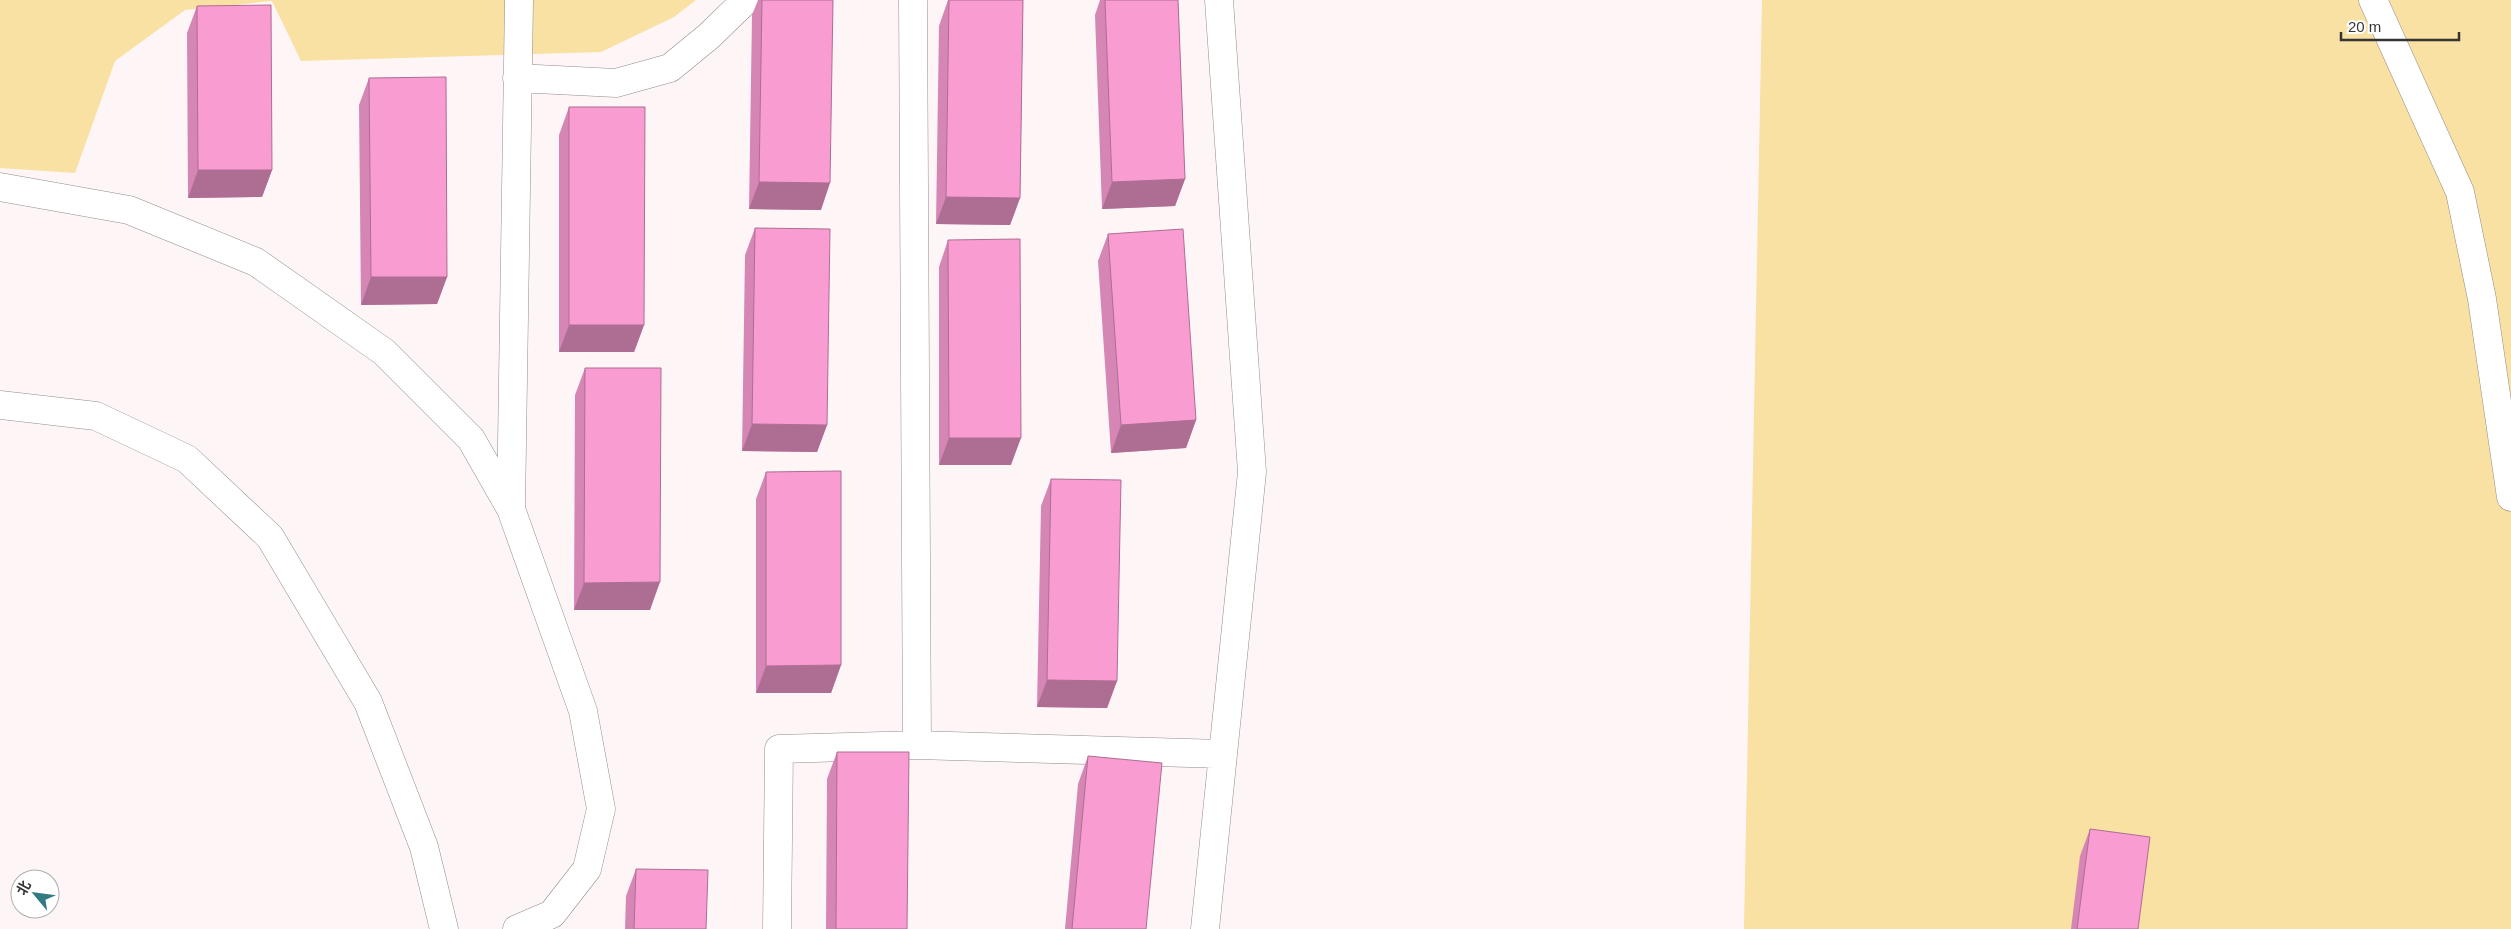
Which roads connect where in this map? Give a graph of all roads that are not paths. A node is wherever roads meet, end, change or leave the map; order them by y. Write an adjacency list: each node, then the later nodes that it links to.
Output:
1 (519, 0): 6 (street)
2 (746, 0): 6 (street)
3 (913, 0): 11 (street)
4 (1218, 0): 12 (street)
5 (2373, 0): 9 (street)
6 (518, 78): 10 (street)
7 (0, 187): 10 (street)
8 (0, 405): 13 (street)
9 (2511, 497)
10 (511, 508): 14 (street)
11 (917, 745): 12 (street); 15 (street)
12 (1223, 754): 16 (street)
13 (444, 929)
14 (517, 929)
15 (777, 929)
16 (1205, 929)

